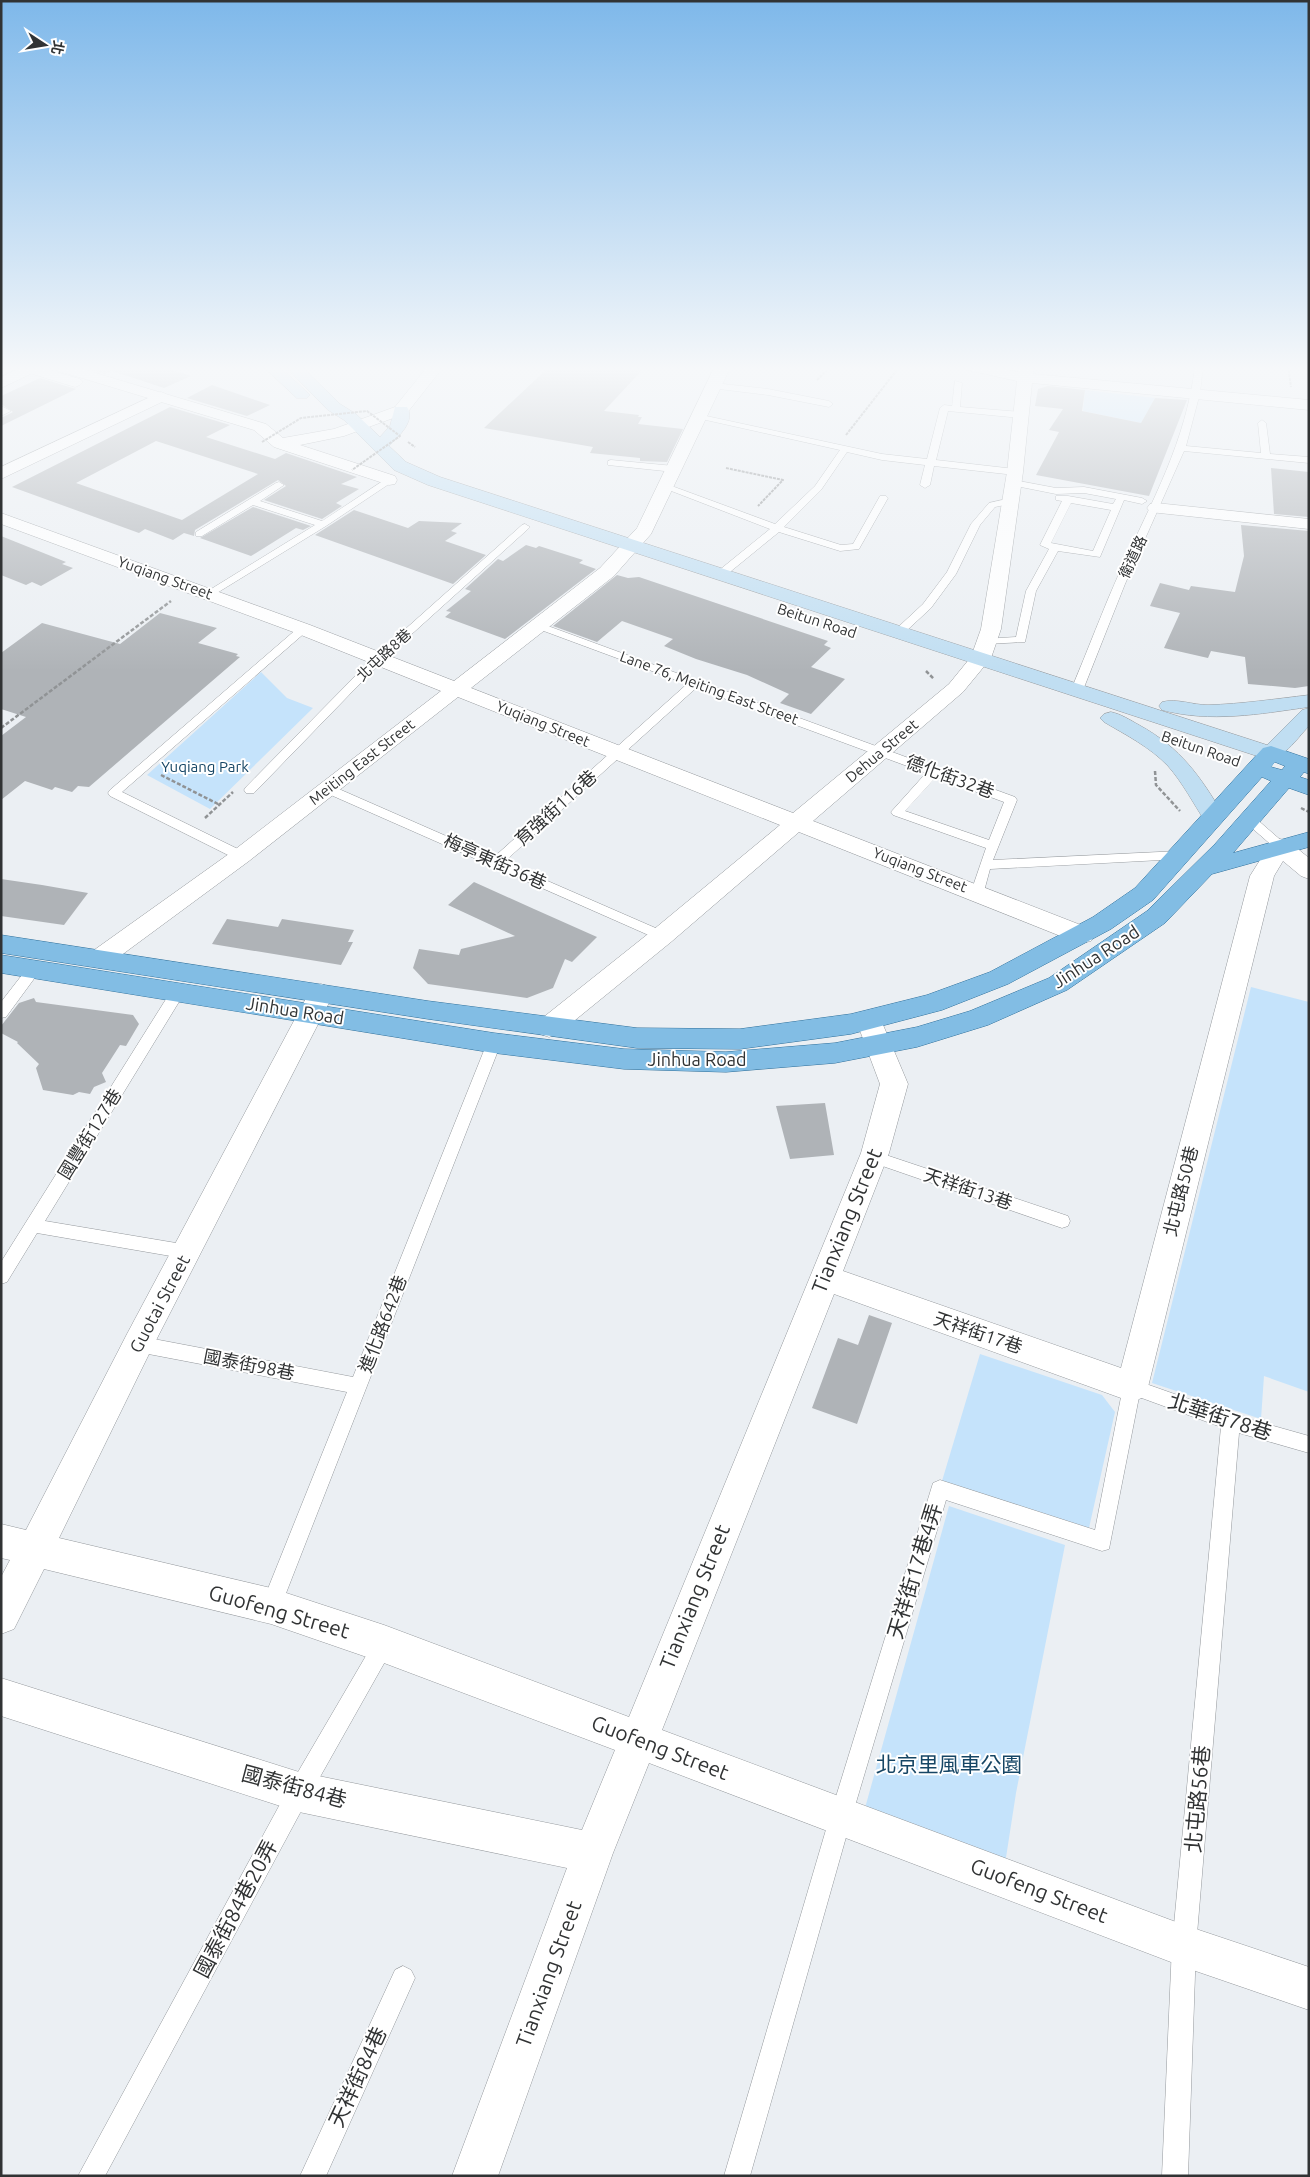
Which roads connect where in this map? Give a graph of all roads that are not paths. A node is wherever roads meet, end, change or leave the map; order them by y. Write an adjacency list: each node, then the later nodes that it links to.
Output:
1 (14, 468): 12 (street)
2 (351, 468): 13 (street)
3 (375, 468): 13 (main road, Beitun Road)
4 (403, 468): 31 (main road, Beitun Road)
5 (659, 468): 11 (lane)
6 (830, 468): 28 (lane)
7 (928, 468): 15 (lane)
8 (945, 468): 17 (lane)
9 (1015, 468): 17 (street, Dehua Street)
10 (1169, 468): 22 (lane, 衛道路)
11 (674, 469): 16 (street, Meiting East Street)
12 (1, 474)
13 (389, 480): 25 (lane); 27 (main road, Beitun Road)
14 (279, 485): 21 (lane)
15 (924, 485)
16 (666, 487): 28 (lane); 31 (street, Meiting East Street)
17 (1013, 487): 18 (lane); 20 (lane); 36 (lane); 37 (street, Dehua Street)
18 (1121, 497): 22 (lane); 23 (lane)
19 (883, 498): 28 (lane)
20 (1068, 499): 23 (lane); 30 (lane)
21 (252, 502): 25 (lane); 29 (lane)
22 (1149, 504): 26 (street); 41 (lane, 衛道路)
23 (1116, 508): 30 (lane)
24 (1, 518): 33 (street, Yuqiang Street)
25 (323, 524): 33 (lane)
26 (1309, 524)
27 (525, 527): 31 (main road, Beitun Road); 38 (lane, 北屯路8巷)
28 (777, 528): 32 (lane)
29 (199, 534)
30 (1054, 547): 37 (lane)
31 (626, 552): 32 (main road, Beitun Road); 34 (street, Meiting East Street); 37 (main road, Beitun Road)
32 (721, 574): 36 (main road, Beitun Road)
33 (199, 591): 35 (street, Yuqiang Street)
34 (537, 625): 39 (lane, Lane 76, Meiting East Street); 40 (street, Meiting East Street)
35 (303, 629): 38 (street, Yuqiang Street); 59 (lane)
36 (899, 632): 37 (main road, Beitun Road)
37 (979, 657): 41 (main road, Beitun Road); 44 (main road, Beitun Road); 45 (street, Dehua Street)
38 (378, 659): 40 (street, Yuqiang Street); 51 (lane, 北屯路8巷)
39 (696, 683): 45 (lane, Lane 76, Meiting East Street); 46 (lane, 育強街116巷)
40 (456, 689): 46 (street, Yuqiang Street); 50 (street, Meiting East Street)
41 (1077, 690): 42 (main road); 47 (main road, Beitun Road)
42 (1309, 701)
43 (1309, 714): 47 (main road)
44 (1111, 718): 47 (main road, Beitun Road); 52 (main road)
45 (881, 752): 49 (lane, 德化街32巷); 54 (street, Dehua Street)
46 (617, 754): 54 (street, Yuqiang Street); 60 (lane, 育強街116巷)
47 (1264, 760): 48 (main road, Beitun Road); 52 (main road, Jinhua Road)
48 (1303, 771): 53 (main road, Jinhua Road)
49 (934, 772): 56 (lane, 德化街32巷); 56 (lane)
50 (328, 789): 59 (street, Meiting East Street); 60 (lane, 梅亭東街36巷)
51 (250, 790)
52 (1213, 816): 58 (main road, Jinhua Road)
53 (1249, 819): 57 (lane); 62 (main road, Jinhua Road)
54 (796, 823): 64 (street, Yuqiang Street); 66 (street, Dehua Street)
55 (1309, 839): 57 (main road)
56 (993, 846): 61 (lane, 德化街32巷)
57 (1280, 846): 62 (main road); 63 (street); 85 (street, 北屯路50巷)
58 (1180, 855): 61 (lane); 65 (main road, Jinhua Road)
59 (241, 856): 68 (street, Meiting East Street)
60 (496, 862): 66 (lane, 梅亭東街36巷)
61 (985, 865): 64 (lane, 德化街32巷)
62 (1204, 869): 75 (main road, Jinhua Road)
63 (1309, 871)
64 (978, 892): 65 (street, Yuqiang Street)
65 (1082, 935): 75 (main road, Jinhua Road)
66 (662, 936): 74 (street, Dehua Street)
67 (1, 944): 68 (main road, Jinhua Road)
68 (99, 959): 72 (main road, Jinhua Road)
69 (1, 964): 70 (main road, Jinhua Road)
70 (34, 969): 71 (main road, Jinhua Road); 73 (lane)
71 (178, 992): 72 (main road, Jinhua Road); 79 (lane, 國豐街127巷)
72 (316, 1004): 74 (main road, Jinhua Road); 76 (main road, Jinhua Road); 80 (street, Guotai Street)
73 (1, 1013)
74 (549, 1027): 75 (main road, Jinhua Road)
75 (874, 1033): 76 (main road, Jinhua Road); 77 (street, Tianxiang Street)
76 (494, 1042): 84 (lane, 進化路642巷)
77 (874, 1157): 78 (lane, 天祥街13巷); 82 (street, Tianxiang Street)
78 (1062, 1221)
79 (32, 1225): 80 (lane); 81 (lane, 國豐街127巷)
80 (188, 1252): 83 (street, Guotai Street)
81 (1, 1277)
82 (825, 1278): 85 (street, 天祥街17巷); 94 (street, Tianxiang Street)
83 (138, 1344): 84 (lane, 國泰街98巷); 89 (street, Guotai Street)
84 (359, 1386): 90 (lane, 進化路642巷)
85 (1132, 1387): 86 (lane, 北華街78巷); 88 (lane, 北屯路50巷)
86 (1231, 1422): 87 (lane, 北華街78巷); 98 (lane, 北屯路56巷)
87 (1309, 1445)
88 (1102, 1542): 96 (lane, 天祥街17巷4弄)
89 (19, 1545): 90 (street, Guofeng Street); 91 (street, Guotai Street)
90 (272, 1606): 92 (street, Guofeng Street)
91 (1, 1616)
92 (384, 1644): 94 (street, Guofeng Street); 95 (lane, 國泰街84巷20弄)
93 (1, 1698): 95 (street, 國泰街84巷)
94 (638, 1739): 96 (street, Guofeng Street); 97 (street, Tianxiang Street)
95 (299, 1792): 97 (street, 國泰街84巷); 101 (lane, 國泰街84巷20弄)
96 (841, 1816): 98 (street, Guofeng Street); 104 (lane)
97 (593, 1853): 103 (street, Tianxiang Street)
98 (1184, 1946): 100 (street, Guofeng Street); 105 (lane, 北屯路56巷)
99 (404, 1978): 102 (lane, 天祥街84巷)
100 (1309, 1989)
101 (91, 2176)
102 (313, 2176)
103 (475, 2176)
104 (737, 2176)
105 (1175, 2176)

